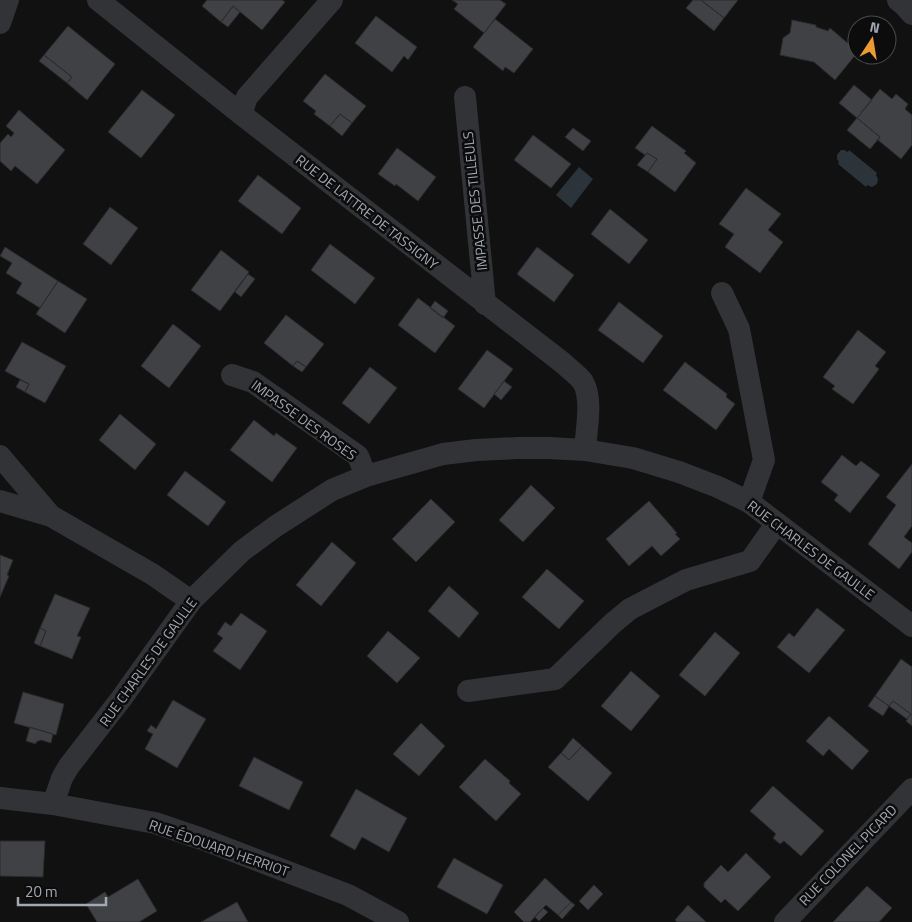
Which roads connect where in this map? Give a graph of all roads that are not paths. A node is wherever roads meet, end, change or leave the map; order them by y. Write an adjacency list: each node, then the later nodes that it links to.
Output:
1 (8, 0): 6 (street)
2 (98, 0): 8 (street, RUE DE LATTRE DE TASSIGNY)
3 (332, 0): 8 (street)
4 (898, 0): 5 (street)
5 (912, 14)
6 (0, 23)
7 (465, 97): 10 (street, IMPASSE DES TILLEULS)
8 (241, 114): 10 (street, RUE DE LATTRE DE TASSIGNY)
9 (722, 293): 16 (street)
10 (485, 304): 12 (street, RUE DE LATTRE DE TASSIGNY)
11 (232, 375): 14 (street, IMPASSE DES ROSES)
12 (584, 450): 14 (street, RUE CHARLES DE GAULLE); 16 (street, RUE CHARLES DE GAULLE)
13 (0, 456): 17 (street)
14 (366, 476): 19 (street, RUE CHARLES DE GAULLE)
15 (0, 502): 17 (street)
16 (749, 502): 18 (street, RUE CHARLES DE GAULLE)
17 (51, 516): 19 (street)
18 (777, 523): 20 (street, RUE CHARLES DE GAULLE); 21 (street)
19 (191, 601): 24 (street, RUE CHARLES DE GAULLE)
20 (912, 626)
21 (468, 691)
22 (912, 789): 26 (street, RUE COLONEL PICARD)
23 (0, 798): 24 (street, RUE ÉDOUARD HERRIOT)
24 (53, 804): 25 (street, RUE ÉDOUARD HERRIOT)
25 (398, 922)
26 (785, 922)

